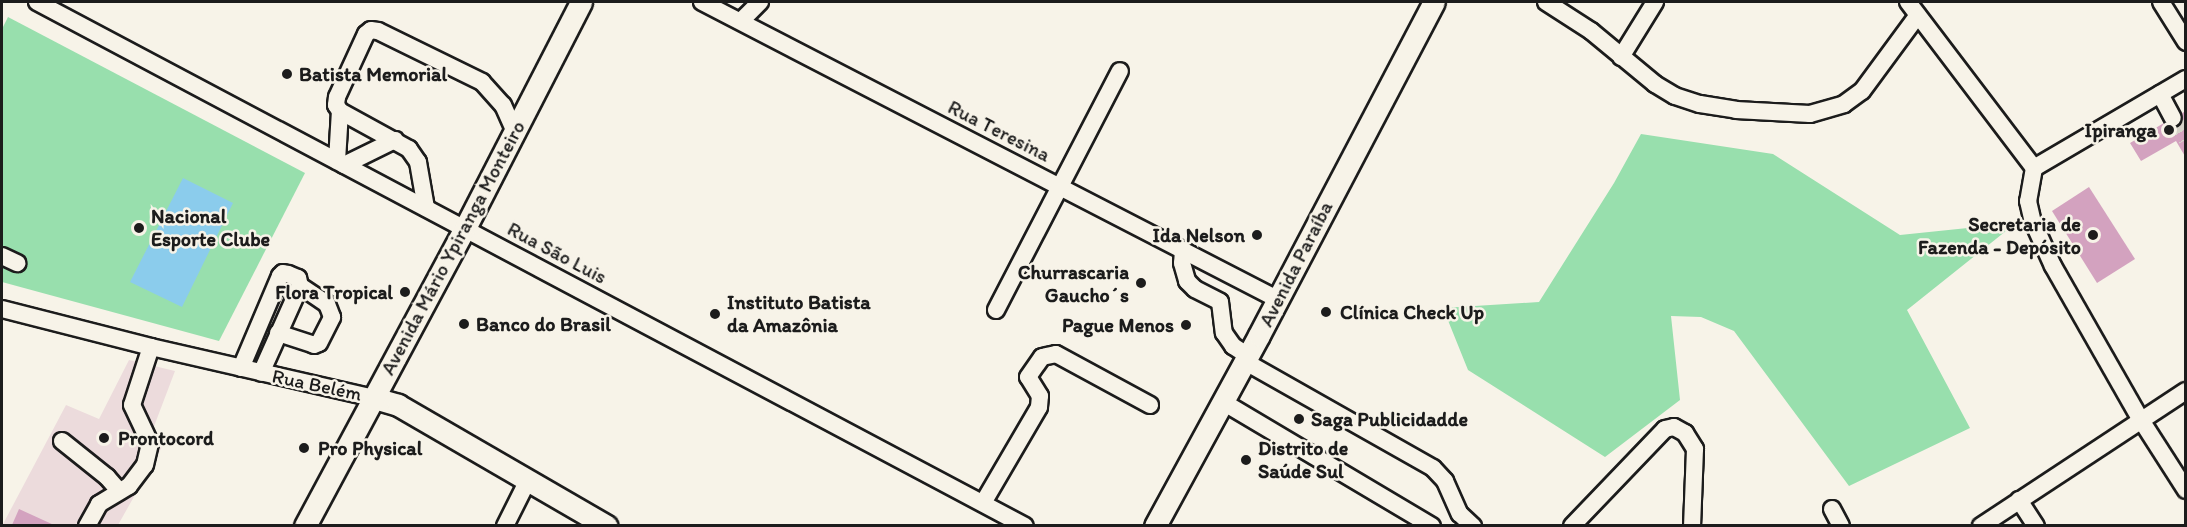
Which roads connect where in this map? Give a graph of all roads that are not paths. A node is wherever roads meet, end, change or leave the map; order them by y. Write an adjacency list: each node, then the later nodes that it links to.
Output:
1 (37, 2): 20 (street, Rua São Luis)
2 (581, 2): 18 (main road, Avenida Mário Ypiranga Monteiro)
3 (702, 2): 10 (street, Rua Teresina)
4 (760, 2): 10 (street)
5 (1434, 2): 29 (main road, Avenida Paraíba)
6 (1655, 2): 12 (street)
7 (2161, 2): 11 (street)
8 (1550, 3): 12 (street)
9 (1913, 8): 12 (street); 21 (street)
10 (741, 21): 22 (street, Rua Teresina)
11 (2186, 42)
12 (1621, 57)
13 (1120, 71): 22 (street)
14 (2186, 79): 15 (street)
15 (2160, 94): 17 (street); 21 (street)
16 (340, 111): 18 (street); 19 (street); 20 (street)
17 (2173, 118)
18 (515, 132): 24 (main road, Avenida Mário Ypiranga Monteiro)
19 (395, 140): 20 (street); 23 (street)
20 (341, 163): 23 (street, Rua São Luis)
21 (2034, 168): 41 (street)
22 (1060, 187): 25 (street, Rua Teresina); 31 (street)
23 (426, 208): 24 (street, Rua São Luis)
24 (465, 228): 38 (main road, Avenida Mário Ypiranga Monteiro); 47 (street, Rua São Luis)
25 (1183, 250): 29 (street, Rua Teresina); 34 (street)
26 (2, 256): 27 (street)
27 (17, 263)
28 (300, 286): 32 (street); 32 (street); 35 (street)
29 (1277, 299): 34 (main road, Avenida Paraíba)
30 (2, 309): 33 (street, Rua Belém)
31 (996, 310)
32 (278, 333): 36 (street)
33 (151, 347): 35 (street, Rua Belém); 45 (street)
34 (1246, 358): 39 (main road, Avenida Paraíba); 56 (street)
35 (241, 368): 36 (street, Rua Belém)
36 (261, 373): 38 (street, Rua Belém)
37 (2186, 392): 41 (street)
38 (374, 398): 43 (main road, Rua Belém); 50 (main road, Avenida Mário Ypiranga Monteiro)
39 (1222, 402): 54 (main road, Avenida Paraíba); 55 (street)
40 (1150, 405): 47 (street)
41 (2141, 420): 44 (street); 46 (street)
42 (62, 441): 45 (street)
43 (528, 480): 51 (street); 52 (main road, Rua Belém)
44 (2186, 490)
45 (119, 491): 49 (street)
46 (2019, 500): 60 (street); 61 (street)
47 (983, 503): 53 (street, Rua São Luis)
48 (1832, 509): 59 (street)
49 (87, 525)
50 (305, 525)
51 (505, 525)
52 (607, 525)
53 (1025, 525)
54 (1155, 525)
55 (1432, 525)
56 (1473, 525)
57 (1572, 525): 58 (street)
58 (1692, 525)
59 (1841, 525)
60 (1981, 525)
61 (2036, 525)

